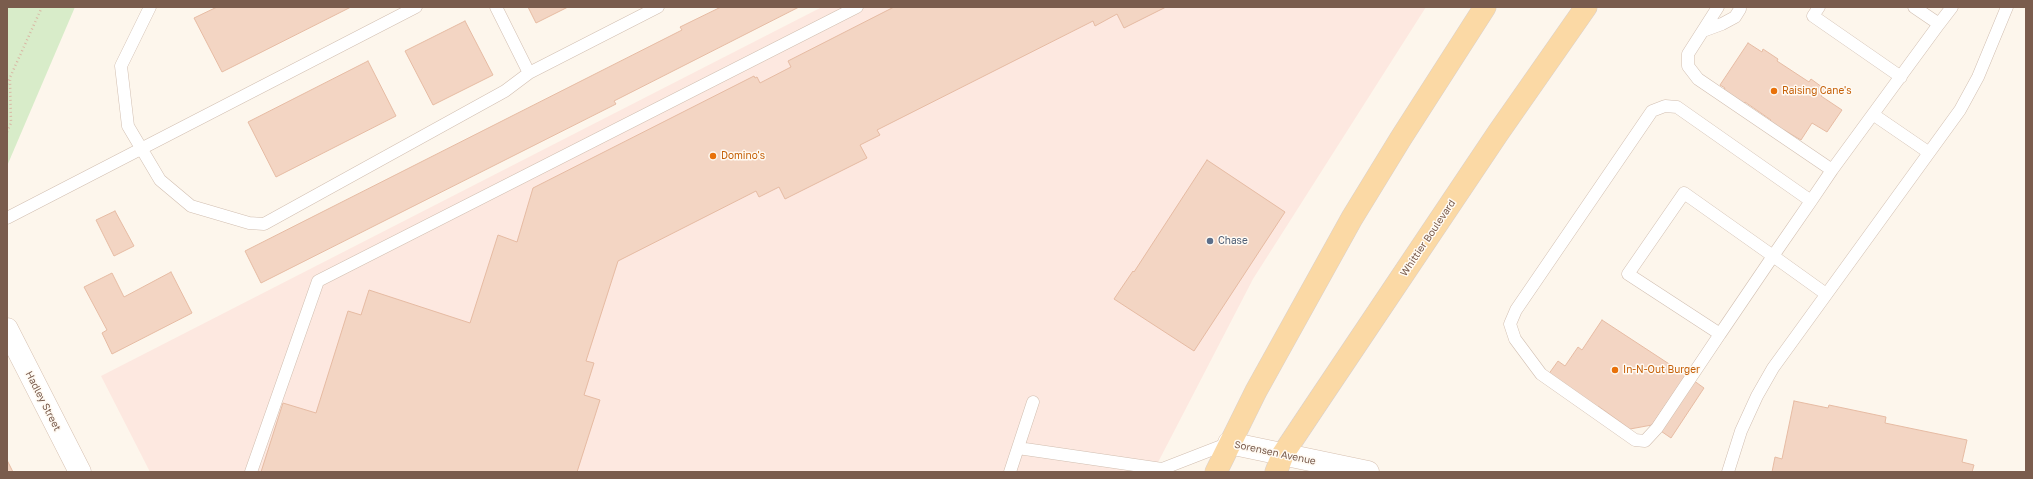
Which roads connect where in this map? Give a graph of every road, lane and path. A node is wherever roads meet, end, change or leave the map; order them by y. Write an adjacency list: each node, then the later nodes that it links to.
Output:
1 (42, 7): 19 (path)
2 (150, 7): 23 (lane)
3 (416, 7): 23 (lane)
4 (496, 7): 17 (lane)
5 (658, 7): 17 (lane)
6 (857, 7): 37 (lane)
7 (1485, 7): 33 (main road)
8 (1586, 7): 35 (main road, Whittier Boulevard)
9 (1718, 7): 16 (lane)
10 (1819, 7): 18 (lane)
11 (1914, 7): 15 (lane)
12 (1952, 7): 15 (lane)
13 (2007, 7): 24 (lane)
14 (1740, 9): 16 (lane)
15 (1939, 24): 18 (lane)
16 (1703, 31): 25 (lane)
17 (529, 73): 23 (lane)
18 (1901, 77): 21 (lane)
19 (10, 80): 20 (path); 22 (path)
20 (7, 84)
21 (1874, 115): 24 (lane); 25 (lane)
22 (7, 132)
23 (141, 150): 27 (lane)
24 (1928, 152): 29 (lane)
25 (1832, 170): 26 (lane)
26 (1811, 201): 28 (lane); 31 (lane)
27 (7, 218)
28 (1773, 256): 29 (lane); 31 (lane); 31 (lane)
29 (1826, 294): 41 (lane)
30 (7, 329): 36 (main road, Hadley Street)
31 (1720, 334)
32 (1033, 402): 34 (lane)
33 (1229, 443): 34 (lane); 35 (main road, Sorensen Avenue); 39 (main road)
34 (1018, 448): 38 (lane)
35 (1280, 463): 40 (main road, Sorensen Avenue)
36 (80, 472)
37 (251, 472)
38 (1010, 472)
39 (1216, 472)
40 (1368, 472)
41 (1728, 472)

